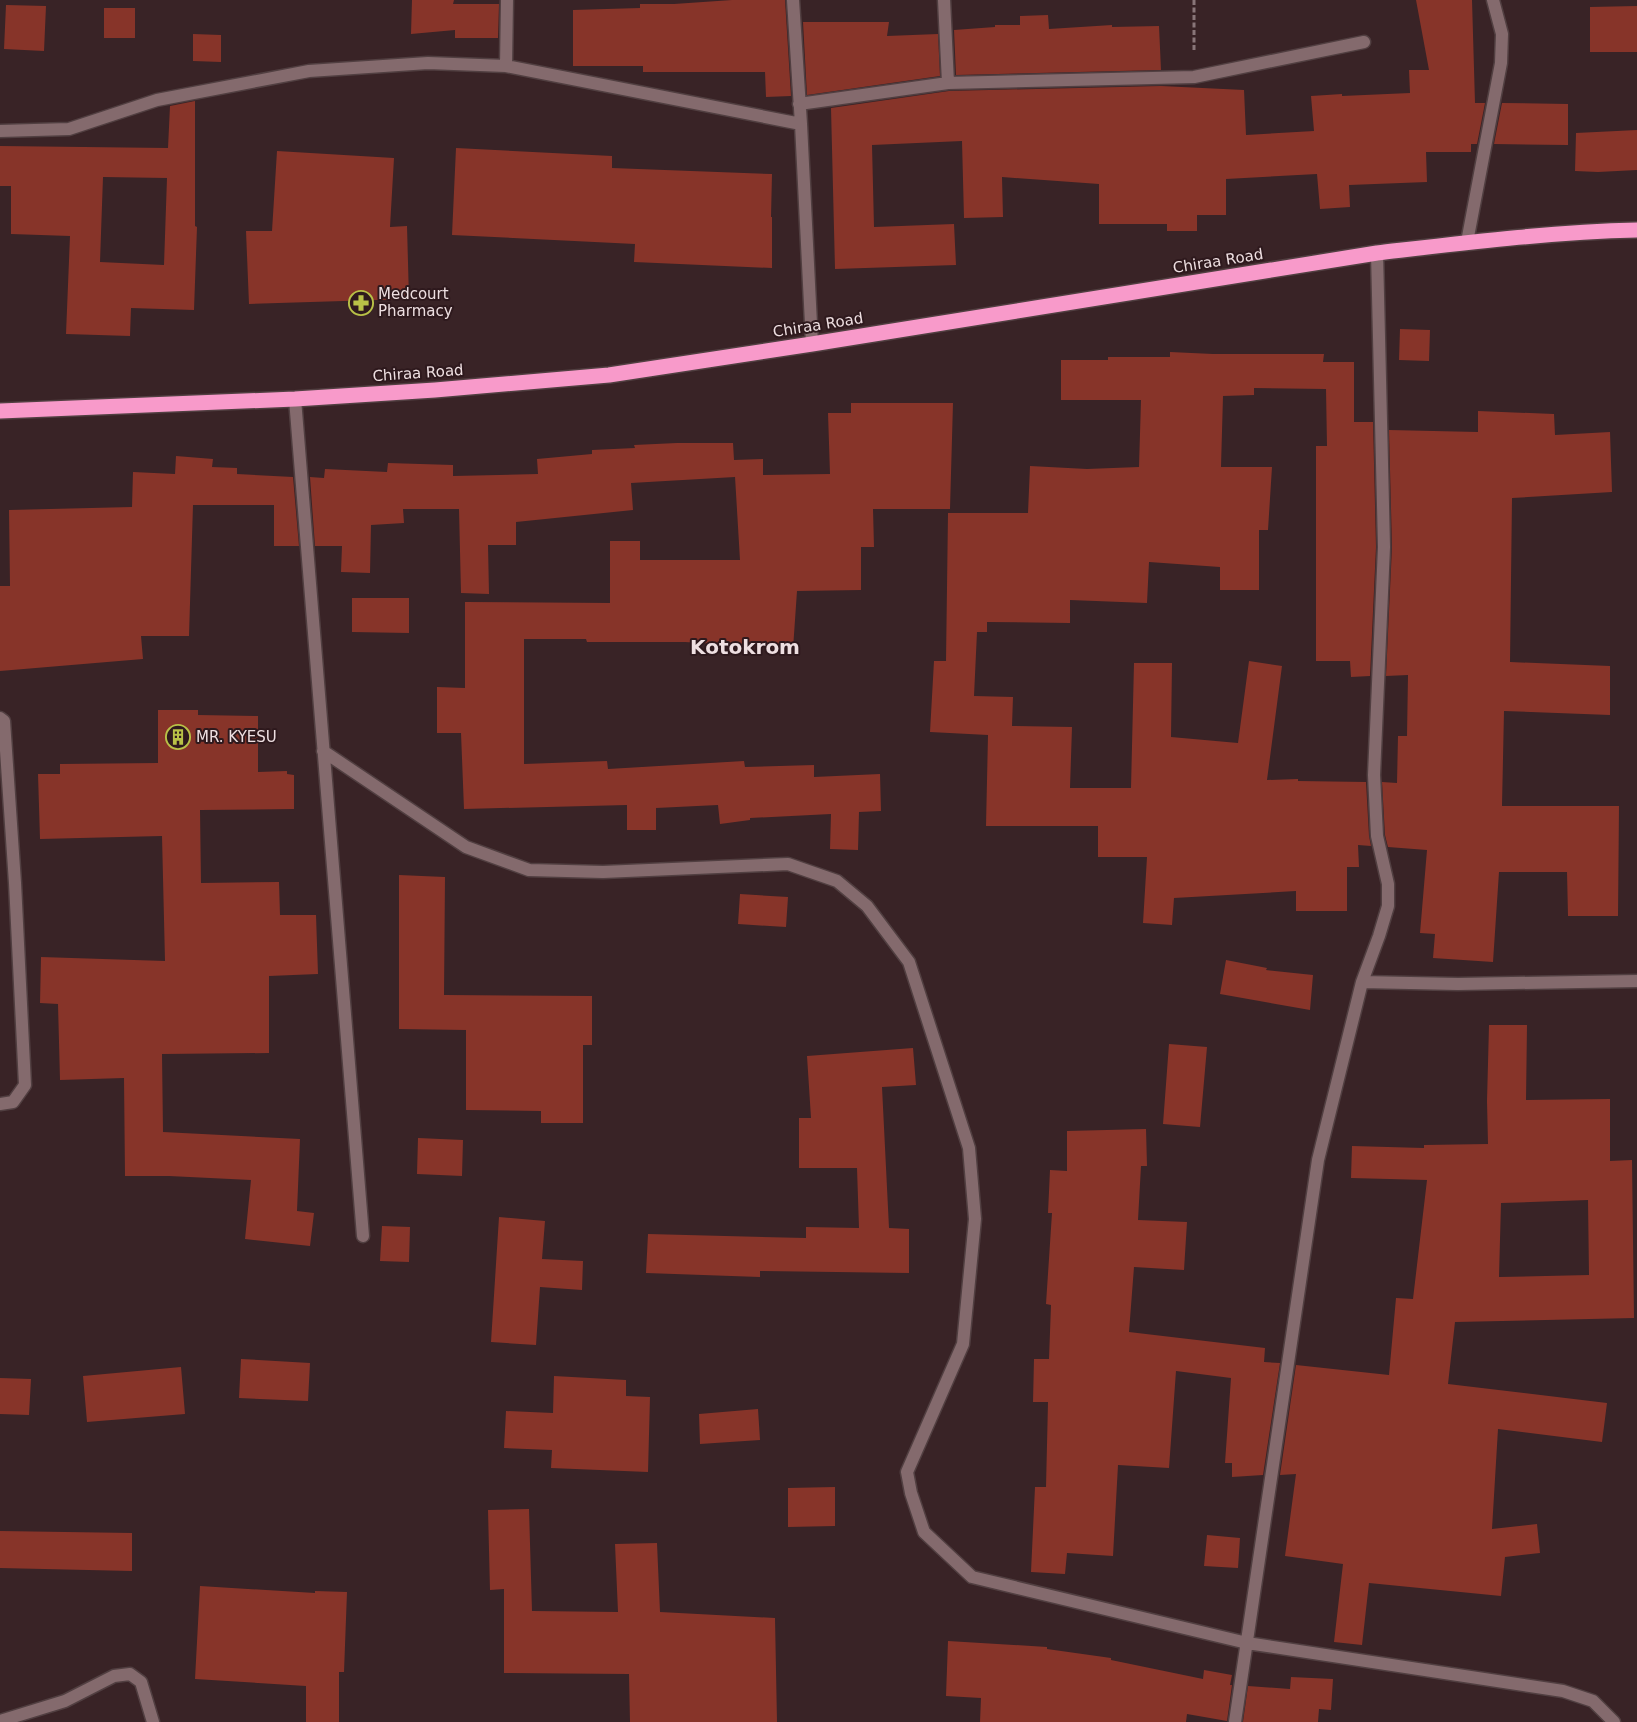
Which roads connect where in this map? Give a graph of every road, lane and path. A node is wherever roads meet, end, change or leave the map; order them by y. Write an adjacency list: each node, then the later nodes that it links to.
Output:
1 (507, 0): 7 (street)
2 (793, 0): 10 (street)
3 (944, 0): 9 (street)
4 (1194, 0): 8 (path)
5 (1493, 0): 14 (street)
6 (1364, 42): 8 (street)
7 (506, 66): 11 (street); 12 (street)
8 (1194, 78): 9 (street)
9 (948, 83): 10 (street)
10 (800, 104): 11 (street)
11 (801, 124): 16 (street)
12 (0, 130)
13 (1637, 230): 14 (highway, Chiraa Road)
14 (1467, 242): 15 (highway, Chiraa Road)
15 (1376, 254): 16 (highway, Chiraa Road); 22 (street)
16 (812, 344): 17 (highway, Chiraa Road)
17 (295, 399): 18 (highway, Chiraa Road); 20 (street)
18 (0, 411)
19 (0, 718): 23 (street)
20 (323, 751): 24 (street); 25 (street)
21 (1637, 981): 22 (street)
22 (1362, 982): 25 (street)
23 (0, 1104)
24 (363, 1236)
25 (1247, 1642): 28 (street); 29 (street)
26 (0, 1721): 27 (street)
27 (153, 1722)
28 (1235, 1722)
29 (1614, 1722)

